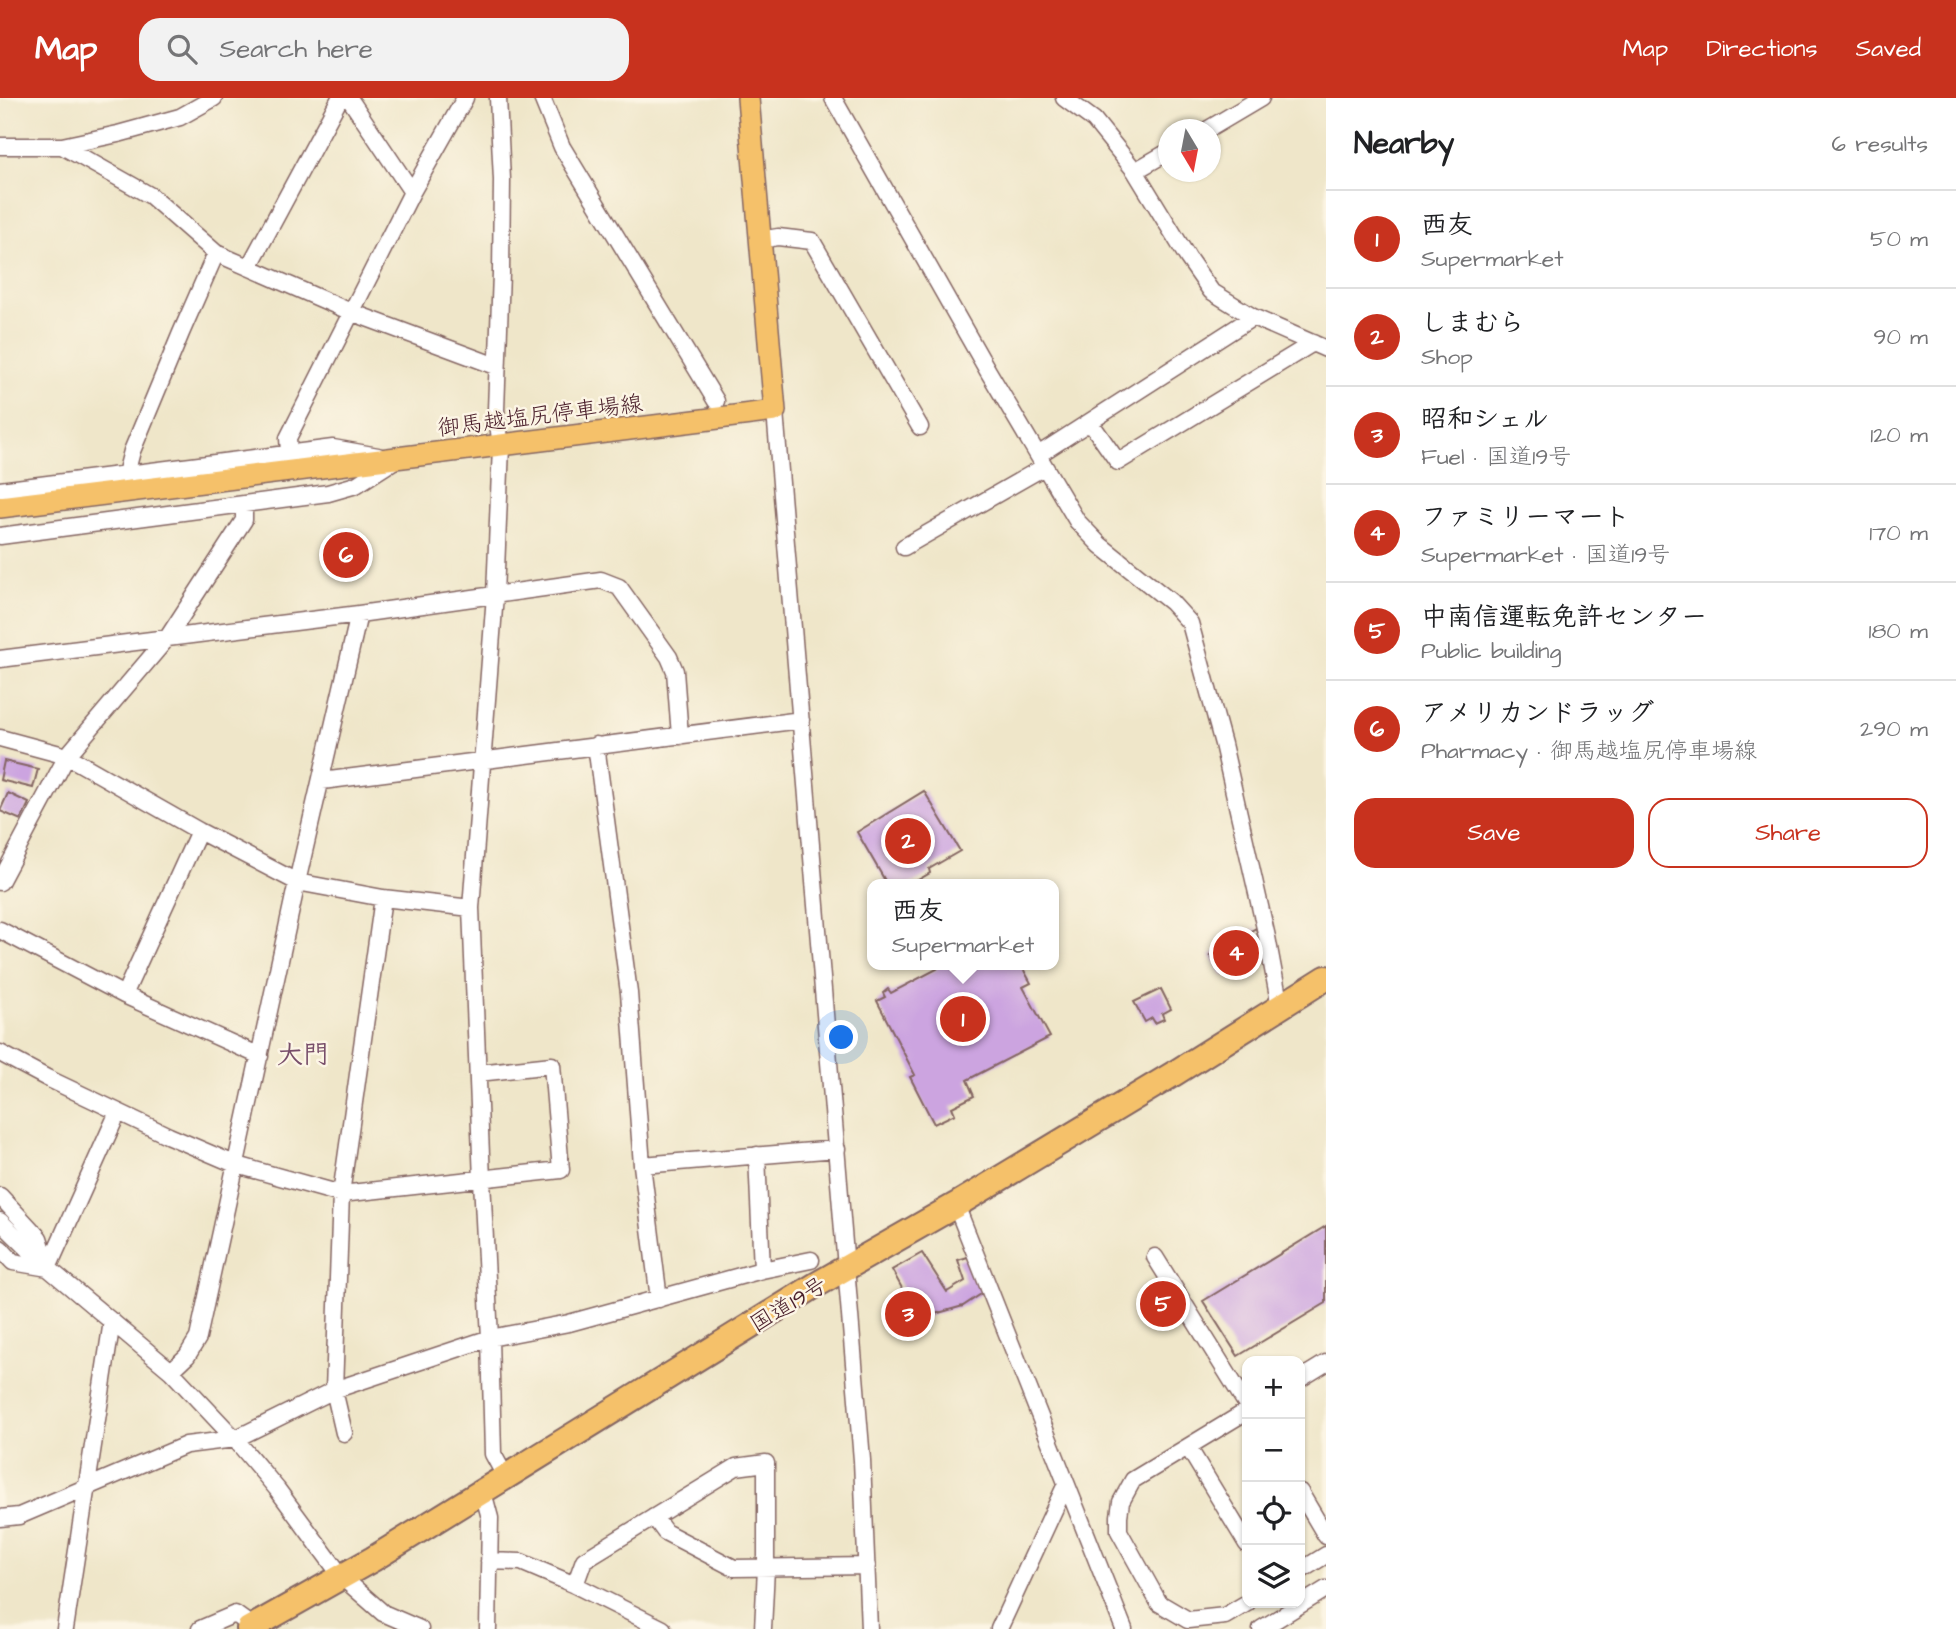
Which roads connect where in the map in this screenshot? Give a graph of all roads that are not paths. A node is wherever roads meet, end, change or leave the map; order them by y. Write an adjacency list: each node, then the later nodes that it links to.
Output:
1 (214, 98): 13 (street)
2 (340, 98): 19 (street)
3 (349, 98): 16 (street)
4 (464, 98): 16 (street)
5 (498, 98): 23 (street)
6 (542, 98): 24 (street)
7 (748, 98): 17 (main road)
8 (833, 98): 31 (street)
9 (1064, 98): 15 (street)
10 (1261, 98): 11 (street)
11 (1221, 122)
12 (0, 146): 13 (street)
13 (62, 146): 18 (street)
14 (1158, 158): 15 (street)
15 (1135, 171): 21 (street)
16 (412, 192): 20 (street)
17 (760, 240): 25 (main road); 27 (street)
18 (216, 253): 19 (street); 32 (street)
19 (249, 267): 20 (street)
20 (351, 312): 23 (street); 29 (street)
21 (1254, 317): 22 (street); 26 (street)
22 (1320, 346): 26 (street)
23 (496, 366): 28 (street)
24 (716, 401)
25 (775, 411): 28 (main road, 御馬越塩尻停車場線); 42 (street)
26 (1090, 422): 31 (street)
27 (920, 427)
28 (501, 446): 30 (main road, 御馬越塩尻停車場線); 38 (street)
29 (289, 453): 30 (street); 32 (street)
30 (397, 459): 34 (street); 35 (main road, 御馬越塩尻停車場線)
31 (1041, 461): 37 (street); 57 (street)
32 (126, 474): 33 (street)
33 (0, 491)
34 (244, 505): 36 (street); 40 (street)
35 (0, 508)
36 (0, 536)
37 (904, 547)
38 (495, 595): 39 (street); 43 (street); 47 (street)
39 (359, 614): 40 (street); 48 (street)
40 (168, 637): 41 (street); 46 (street)
41 (0, 659)
42 (801, 720): 43 (street); 62 (street)
43 (680, 736): 45 (street)
44 (0, 738): 46 (street)
45 (596, 745): 47 (street); 65 (street)
46 (67, 756): 49 (street); 50 (street)
47 (481, 760): 48 (street); 53 (street)
48 (322, 781): 51 (street)
49 (199, 831): 51 (street); 56 (street)
50 (0, 882)
51 (297, 882): 52 (street); 59 (street)
52 (383, 898): 53 (street); 67 (street)
53 (471, 908): 60 (street)
54 (0, 930): 56 (street)
55 (1326, 978): 57 (highway, 国道19号)
56 (124, 995): 59 (street)
57 (1280, 1007): 69 (highway, 国道19号)
58 (0, 1053): 61 (street)
59 (260, 1056): 64 (street)
60 (478, 1073): 66 (street); 66 (street)
61 (118, 1112): 64 (street); 74 (street)
62 (837, 1149): 63 (street); 75 (street)
63 (757, 1155): 65 (street); 76 (street)
64 (237, 1164): 67 (street); 81 (street)
65 (642, 1166): 77 (street)
66 (482, 1180): 67 (street); 79 (street)
67 (341, 1194): 83 (street)
68 (0, 1196): 74 (street)
69 (956, 1205): 75 (highway, 国道19号); 90 (street)
70 (0, 1221): 74 (street)
71 (0, 1248): 74 (street)
72 (1156, 1257): 84 (street)
73 (811, 1260): 76 (street)
74 (48, 1268): 78 (street)
75 (847, 1268): 89 (highway, 国道19号); 100 (street)
76 (762, 1270): 77 (street)
77 (659, 1299): 79 (street)
78 (112, 1321): 81 (street); 91 (street)
79 (491, 1338): 83 (street); 89 (street)
80 (1326, 1363): 82 (street)
81 (171, 1371): 87 (street)
82 (1305, 1376)
83 (334, 1390): 86 (street); 87 (street)
84 (1242, 1397)
85 (1242, 1414): 88 (street)
86 (344, 1433)
87 (235, 1439): 91 (street); 103 (street)
88 (1188, 1447): 96 (street); 106 (street)
89 (505, 1476): 92 (highway, 国道19号)
90 (1066, 1484): 116 (street); 117 (street)
91 (85, 1489): 95 (street); 109 (street)
92 (480, 1492): 99 (street); 103 (highway, 国道19号)
93 (1305, 1500): 97 (street)
94 (653, 1517): 101 (street); 101 (street); 104 (street)
95 (0, 1518)
96 (1242, 1536)
97 (1326, 1536)
98 (1326, 1555): 102 (street)
99 (489, 1561): 104 (street); 112 (street)
100 (867, 1566): 101 (street); 115 (street)
101 (766, 1568): 114 (street)
102 (1305, 1568)
103 (342, 1577): 107 (highway, 国道19号); 111 (street)
104 (575, 1585): 113 (street)
105 (1326, 1589): 118 (street)
106 (1242, 1606)
107 (281, 1621): 108 (highway, 国道19号)
108 (251, 1628): 110 (street)
109 (65, 1629)
110 (200, 1629)
111 (420, 1629)
112 (488, 1629)
113 (663, 1629)
114 (763, 1629)
115 (869, 1629)
116 (999, 1629)
117 (1124, 1629)
118 (1261, 1629)

